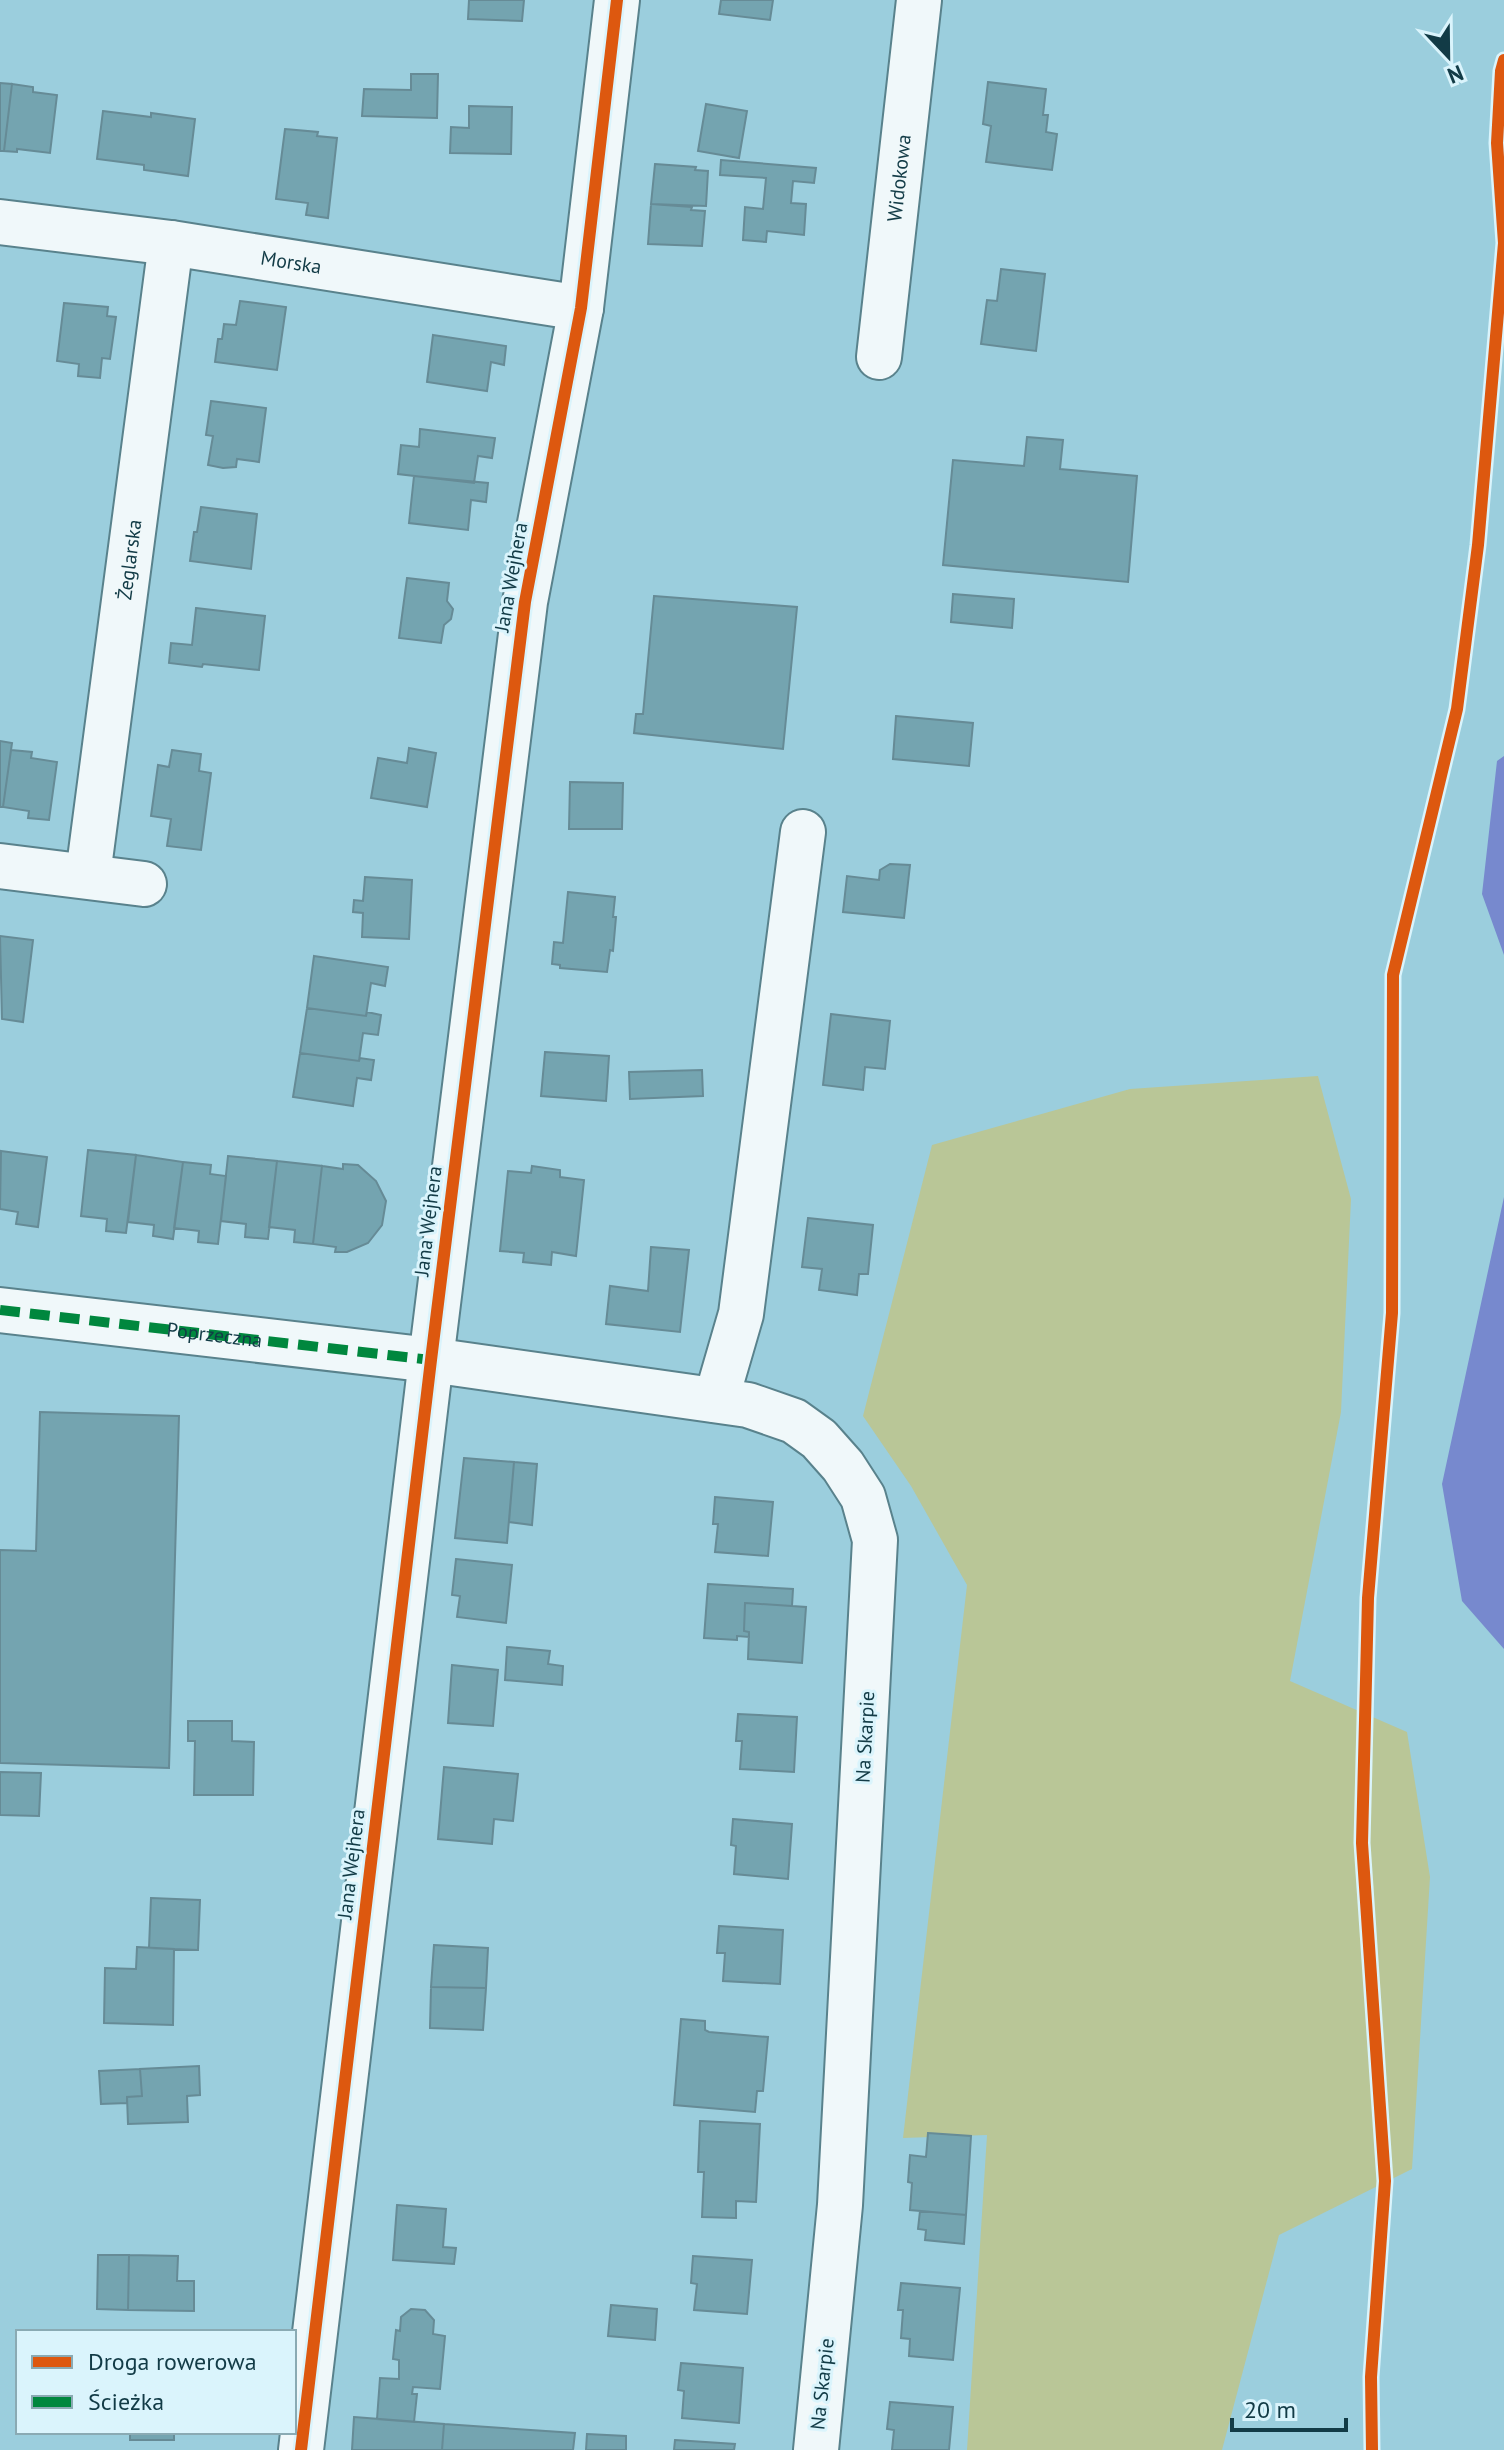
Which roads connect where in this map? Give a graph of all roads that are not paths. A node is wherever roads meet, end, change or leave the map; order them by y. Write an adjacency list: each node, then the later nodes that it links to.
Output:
1 (617, 0): 5 (street, Jana Wejhera)
2 (919, 0): 6 (street, Widokowa)
3 (0, 222): 4 (street, Morska)
4 (171, 243): 5 (street, Morska); 9 (street, Żeglarska)
5 (581, 308): 12 (street, Jana Wejhera)
6 (879, 357)
7 (803, 832): 13 (street)
8 (0, 866): 9 (street)
9 (88, 875): 10 (street)
10 (144, 884)
11 (0, 1310): 12 (street, Poprzeczna)
12 (431, 1360): 13 (street, Na Skarpie); 14 (street, Jana Wejhera)
13 (716, 1400): 15 (street, Na Skarpie)
14 (301, 2450)
15 (816, 2450)

